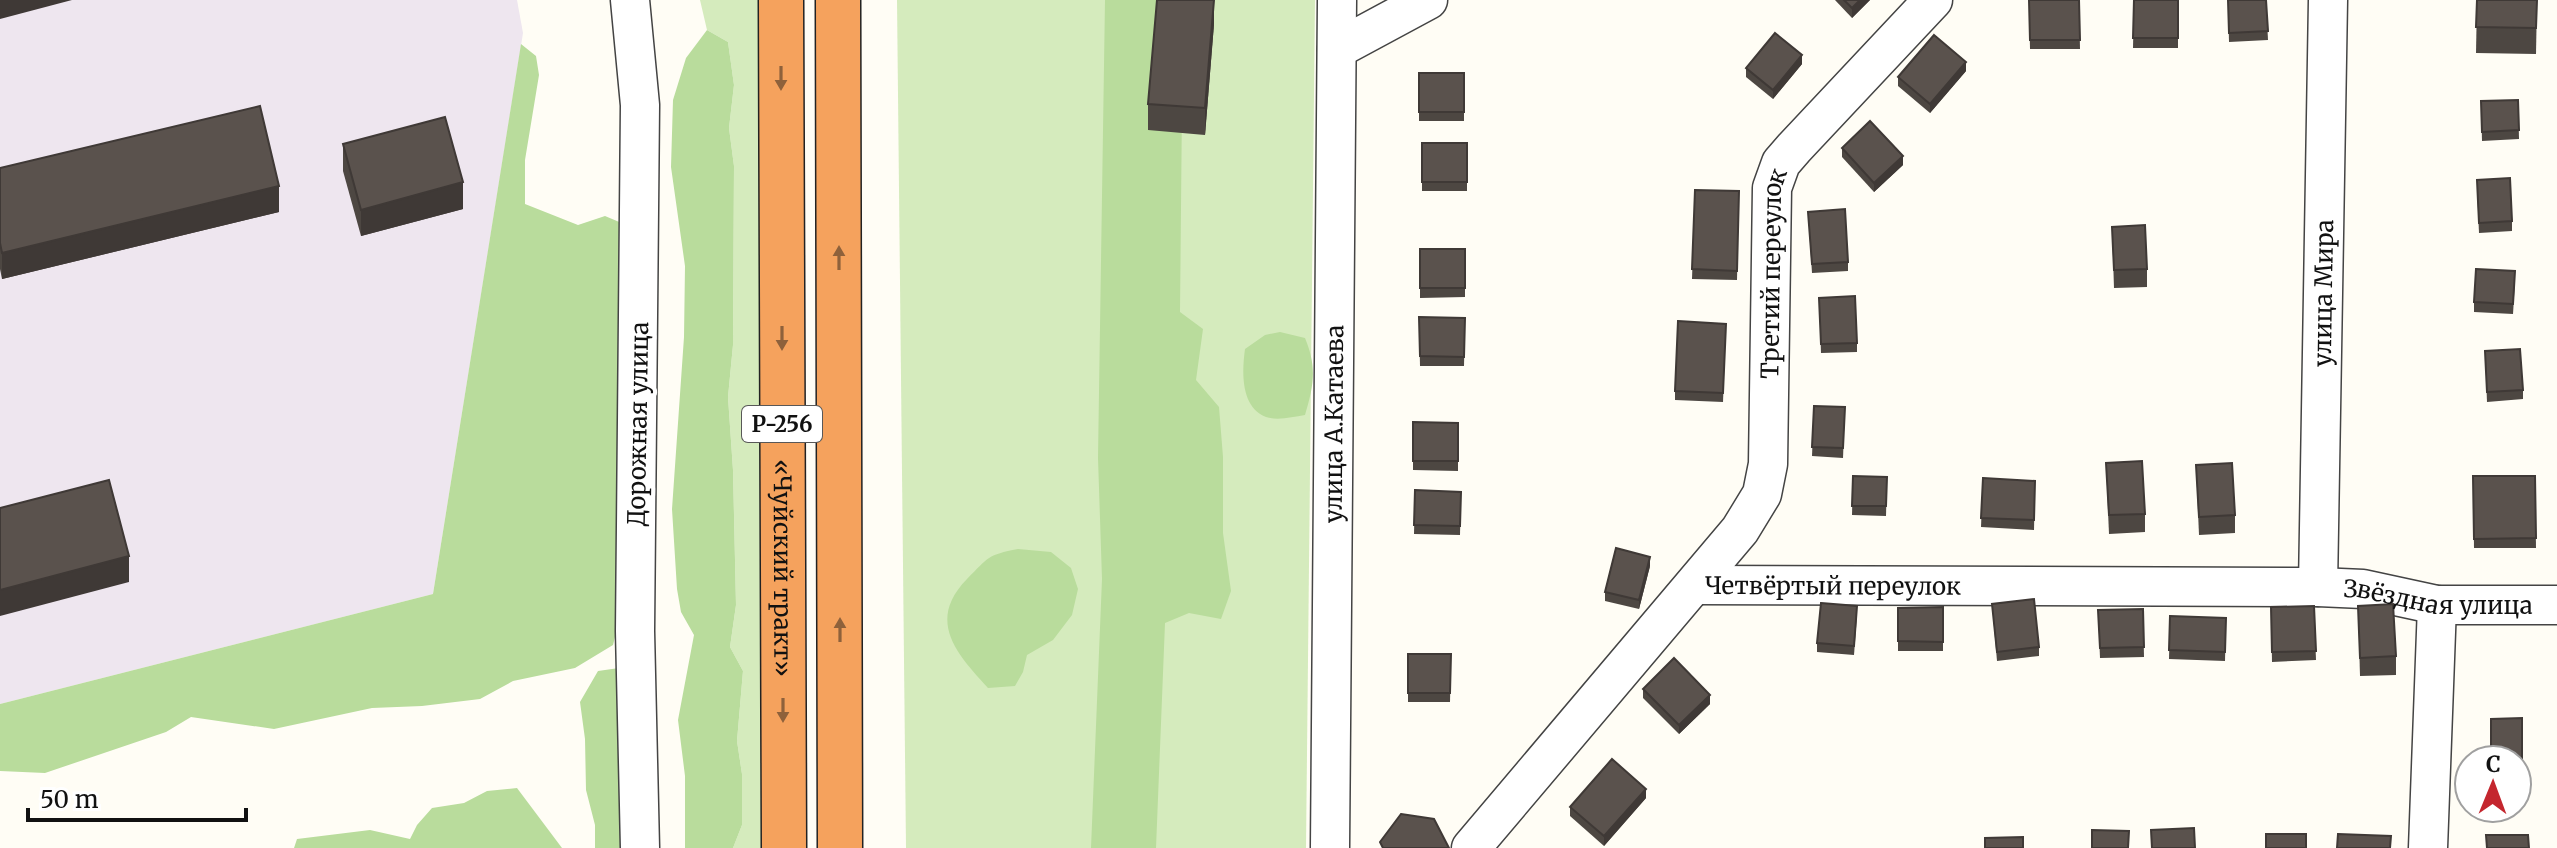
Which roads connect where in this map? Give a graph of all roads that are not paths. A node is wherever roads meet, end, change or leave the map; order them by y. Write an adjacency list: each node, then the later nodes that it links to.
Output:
1 (630, 0): 13 (street, Дорожная улица)
2 (781, 0): 14 (highway, «Чуйский тракт» / Р-256, one-way to 14)
3 (838, 0): 15 (highway, Р-256, one-way to 3)
4 (1337, 0): 8 (street, улица А.Катаева)
5 (1428, 0): 8 (street)
6 (1933, 0): 9 (street, Третий переулок)
7 (2328, 0): 10 (street, улица Мира)
8 (1337, 49): 16 (street, улица А.Катаева)
9 (1695, 585): 10 (street, Четвёртый переулок); 17 (street, Четвёртый переулок)
10 (2318, 587): 11 (street, Звёздная улица)
11 (2437, 605): 12 (street, Звёздная улица); 18 (street)
12 (2557, 605)
13 (640, 848)
14 (784, 848)
15 (840, 848)
16 (1330, 848)
17 (1471, 848)
18 (2428, 848)

